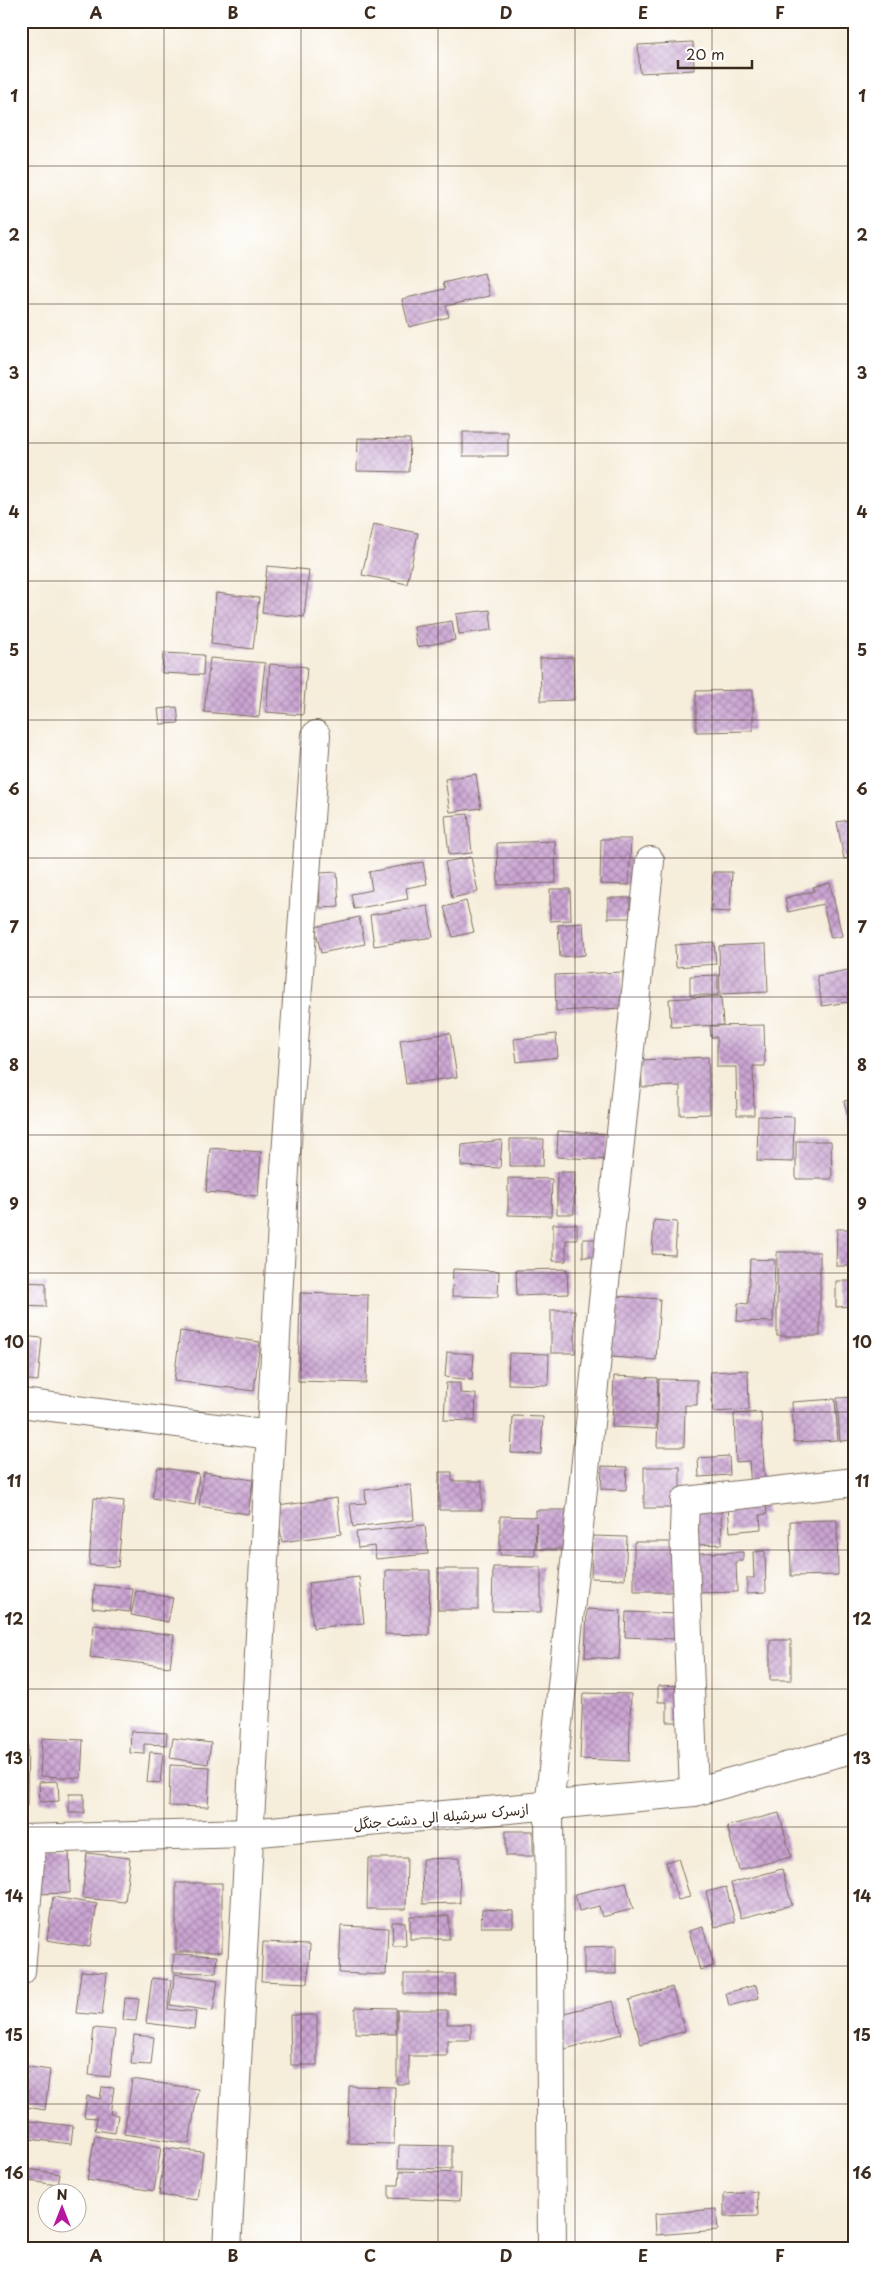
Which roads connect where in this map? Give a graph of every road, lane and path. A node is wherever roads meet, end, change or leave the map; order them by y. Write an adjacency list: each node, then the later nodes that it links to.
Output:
1 (316, 735): 4 (street)
2 (650, 861): 8 (street)
3 (21, 1403): 4 (street)
4 (270, 1435): 9 (street)
5 (855, 1482): 7 (street)
6 (855, 1748): 7 (street, ازسرک سرشیله الی دشت جنگل)
7 (694, 1792): 8 (street, ازسرک سرشیله الی دشت جنگل)
8 (549, 1807): 9 (street, ازسرک سرشیله الی دشت جنگل); 13 (street)
9 (249, 1833): 10 (street, ازسرک سرشیله الی دشت جنگل); 12 (street)
10 (26, 1839): 11 (street)
11 (21, 1970)
12 (227, 2249)
13 (552, 2249)

